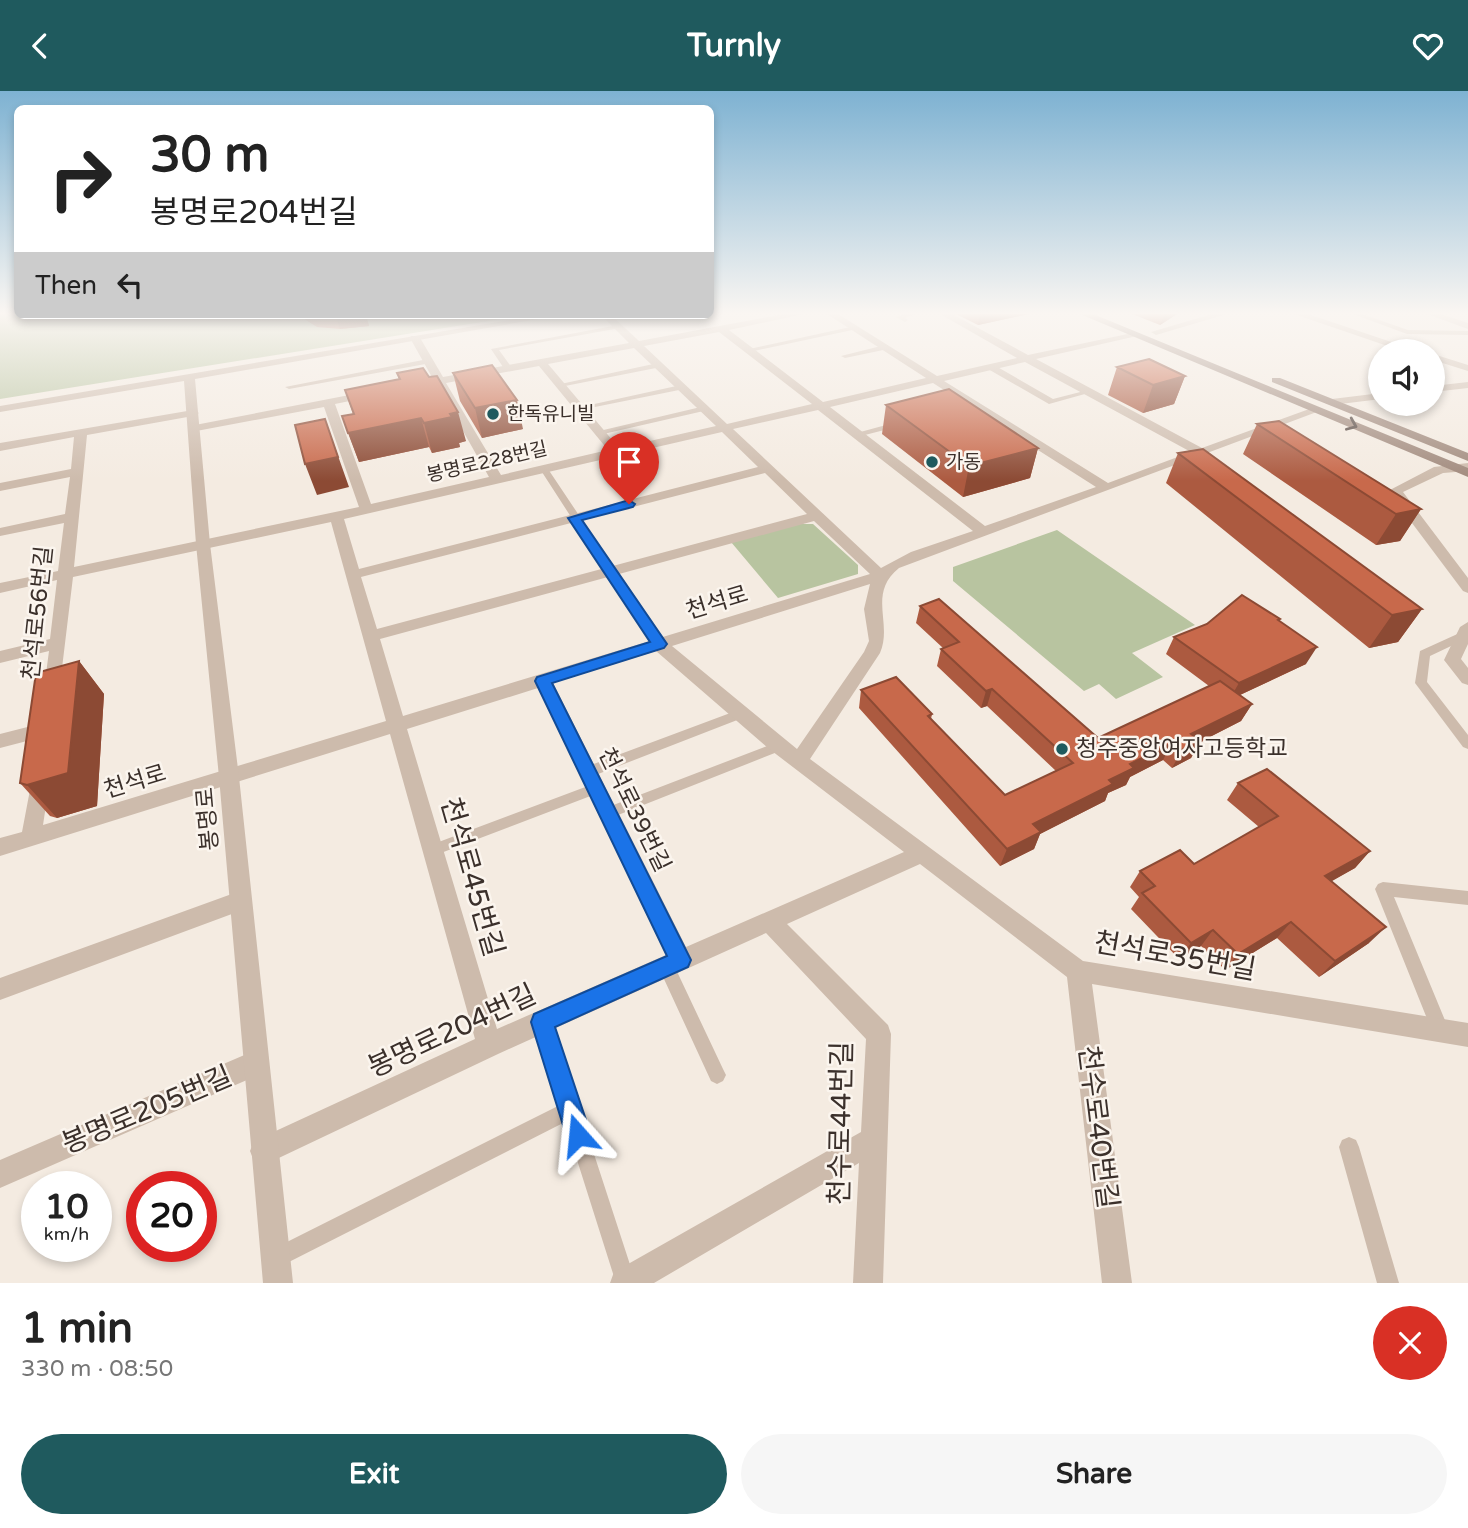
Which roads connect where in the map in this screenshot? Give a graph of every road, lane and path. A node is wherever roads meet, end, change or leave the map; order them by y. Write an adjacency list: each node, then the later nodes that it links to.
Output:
1 (227, 370): 15 (street)
2 (382, 370): 20 (lane)
3 (433, 370): 17 (street)
4 (499, 370): 17 (street)
5 (547, 370): 18 (street)
6 (635, 370): 18 (lane)
7 (663, 370): 21 (street)
8 (774, 370): 29 (street)
9 (921, 370): 16 (street)
10 (978, 370): 16 (street, 봉명로228번길)
11 (995, 370): 24 (lane)
12 (1047, 370): 24 (street)
13 (1228, 370): 30 (main road)
14 (1241, 370): 30 (main road)
15 (189, 376): 34 (street); 35 (street, 봉명로)
16 (936, 379): 28 (street); 29 (street, 봉명로228번길)
17 (440, 380): 22 (street); 51 (street)
18 (560, 385): 32 (street)
19 (1468, 385): 23 (street)
20 (289, 387)
21 (681, 387): 32 (lane); 33 (street)
22 (402, 388)
23 (1445, 388)
24 (1088, 392): 43 (street)
25 (377, 393): 27 (street)
26 (1368, 398): 30 (street, 천석로)
27 (328, 402): 35 (street); 54 (street)
28 (975, 404): 31 (lane); 53 (street)
29 (820, 405): 37 (street, 봉명로228번길); 40 (street)
30 (1324, 406): 43 (street, 천석로); 44 (main road); 45 (main road, one-way to 45)
31 (962, 407)
32 (580, 408): 38 (street)
33 (705, 408): 37 (street); 38 (lane)
34 (0, 409)
35 (194, 421): 39 (street); 61 (street, 봉명로)
36 (910, 421): 40 (lane)
37 (725, 427): 42 (street, 봉명로228번길); 48 (street)
38 (599, 432): 42 (street)
39 (81, 433): 41 (street); 49 (street, 천석로56번길)
40 (857, 433): 59 (street)
41 (0, 447)
42 (616, 452): 47 (street, 봉명로228번길)
43 (1199, 452): 53 (street, 천석로)
44 (1468, 457)
45 (1450, 465): 46 (street); 50 (main road); 67 (street)
46 (1468, 467)
47 (544, 469): 51 (street, 봉명로228번길); 58 (lane)
48 (766, 469): 56 (street); 58 (street)
49 (77, 472): 52 (street); 57 (street, 천석로56번길)
50 (1468, 473)
51 (497, 481): 54 (street, 봉명로228번길)
52 (0, 487)
53 (1106, 488): 59 (street, 천석로)
54 (366, 509): 55 (street, 봉명로228번길)
55 (336, 516): 61 (street, 봉명로228번길); 64 (street, 천석로45번길)
56 (816, 516): 62 (street); 65 (street)
57 (72, 517): 60 (street); 63 (street, 천석로56번길)
58 (575, 518): 62 (lane); 64 (street)
59 (982, 531): 65 (street, 천석로)
60 (0, 532)
61 (203, 544): 63 (street, 봉명로228번길); 82 (street, 봉명로)
62 (611, 570): 69 (street); 71 (lane)
63 (65, 573): 66 (street, 봉명로228번길); 70 (street, 천석로56번길)
64 (353, 575): 69 (street, 천석로45번길)
65 (880, 576): 71 (street, 천석로); 81 (street)
66 (0, 588)
67 (1468, 588)
68 (1466, 631): 73 (street); 79 (lane)
69 (370, 636): 76 (street, 천석로45번길)
70 (58, 643): 72 (street); 77 (street, 천석로56번길)
71 (659, 644): 74 (street, 천석로); 75 (street, 천석로35번길)
72 (0, 657)
73 (1468, 679)
74 (543, 681): 76 (street, 천석로); 83 (street, 천석로39번길)
75 (741, 714): 80 (street, 천석로35번길); 83 (lane)
76 (396, 726): 82 (street, 천석로); 87 (street, 천석로45번길)
77 (48, 729): 78 (street); 85 (street, 천석로56번길)
78 (0, 741)
79 (1468, 744)
80 (780, 747): 81 (street, 천석로35번길); 84 (lane)
81 (799, 761): 88 (street, 천석로35번길)
82 (229, 777): 85 (street, 천석로); 91 (street, 봉명로)
83 (592, 780): 84 (street, 천석로39번길); 87 (lane)
84 (608, 813): 93 (street, 천석로39번길)
85 (31, 838): 86 (street, 천석로)
86 (0, 847)
87 (433, 850): 99 (street, 천석로45번길)
88 (924, 853): 92 (street, 봉명로204번길); 94 (street, 천석로35번길)
89 (1383, 889): 90 (lane); 97 (lane)
90 (1468, 898)
91 (240, 901): 95 (street); 100 (street, 봉명로)
92 (770, 922): 93 (street, 봉명로204번길); 103 (street, 천수로44번길)
93 (673, 963): 96 (street, 봉명로204번길); 101 (lane)
94 (1079, 971): 97 (street, 천석로35번길); 111 (street, 천수로40번길)
95 (0, 989)
96 (542, 1022): 99 (street, 봉명로204번길); 102 (lane)
97 (1440, 1030): 98 (street, 천석로35번길)
98 (1468, 1035)
99 (489, 1045): 105 (street, 봉명로204번길)
100 (256, 1063): 105 (street, 봉명로); 106 (street, 봉명로205번길)
101 (717, 1075)
102 (570, 1110): 107 (lane); 109 (lane)
103 (873, 1140): 109 (street); 110 (street, 천수로44번길)
104 (1349, 1147): 112 (lane)
105 (264, 1151): 107 (street, 봉명로)
106 (0, 1174)
107 (275, 1258): 108 (street, 봉명로)
108 (278, 1283)
109 (625, 1283)
110 (868, 1283)
111 (1118, 1283)
112 (1388, 1283)

